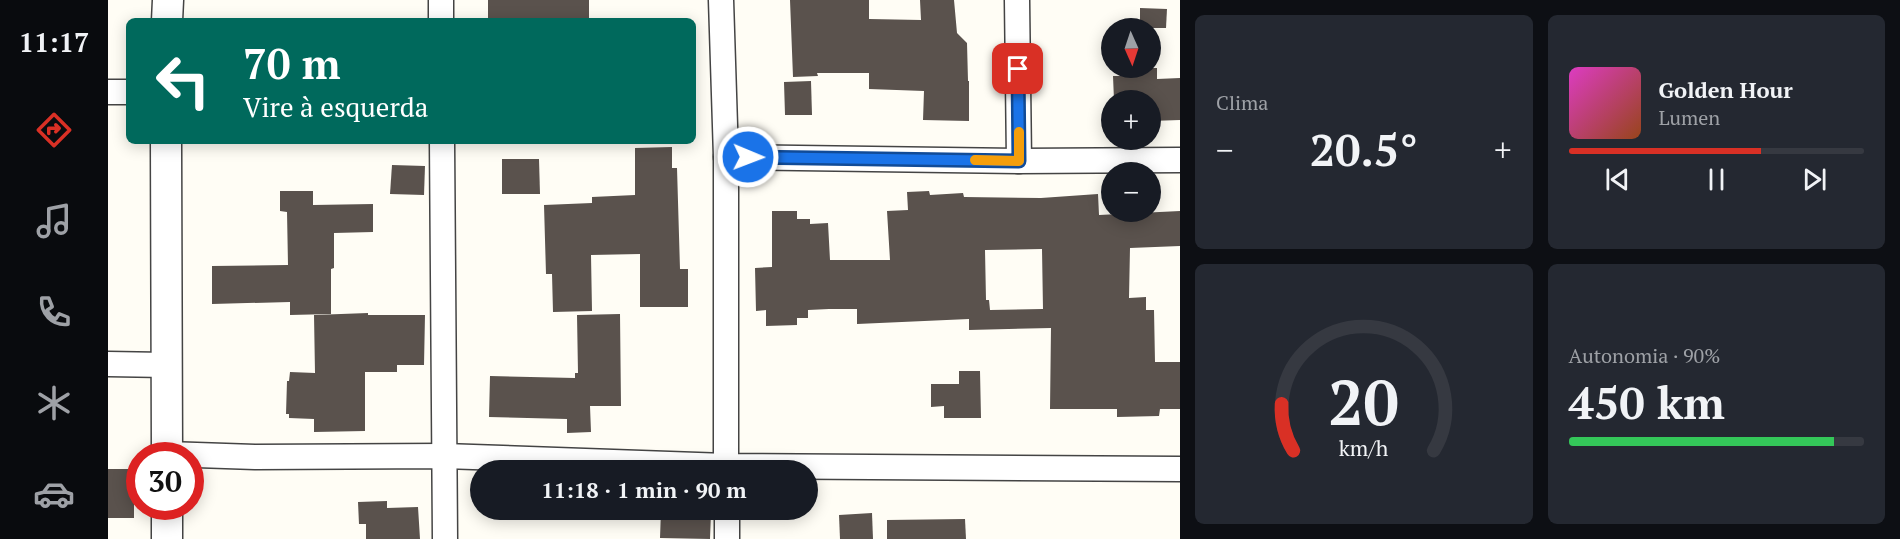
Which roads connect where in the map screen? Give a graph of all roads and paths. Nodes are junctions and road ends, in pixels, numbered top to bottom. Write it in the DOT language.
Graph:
graph roads {
  1 [pos="168,0"];
  2 [pos="441,0"];
  3 [pos="721,0"];
  4 [pos="1017,0"];
  5 [pos="167,18"];
  6 [pos="441,18"];
  7 [pos="108,92"];
  8 [pos="126,92"];
  9 [pos="166,144"];
  10 [pos="442,144"];
  11 [pos="726,157"];
  12 [pos="1180,160"];
  13 [pos="1019,161"];
  14 [pos="108,364"];
  15 [pos="166,365"];
  16 [pos="166,442"];
  17 [pos="204,456"];
  18 [pos="444,456"];
  19 [pos="538,460"];
  20 [pos="726,460"];
  21 [pos="818,468"];
  22 [pos="1180,469"];
  23 [pos="167,520"];
  24 [pos="727,520"];
  25 [pos="167,539"];
  26 [pos="445,539"];
  27 [pos="727,539"];
  1 -- 5 [label="street"];
  2 -- 6 [label="street"];
  3 -- 11 [label="street"];
  4 -- 13 [label="street"];
  7 -- 8 [label="street"];
  9 -- 15 [label="street"];
  10 -- 18 [label="street"];
  11 -- 13 [label="street"];
  11 -- 20 [label="street"];
  12 -- 13 [label="street"];
  14 -- 15 [label="street"];
  15 -- 16 [label="street"];
  17 -- 18 [label="street"];
  18 -- 19 [label="street"];
  18 -- 26 [label="street"];
  21 -- 22 [label="street"];
  23 -- 25 [label="street"];
  24 -- 27 [label="street"];
}
